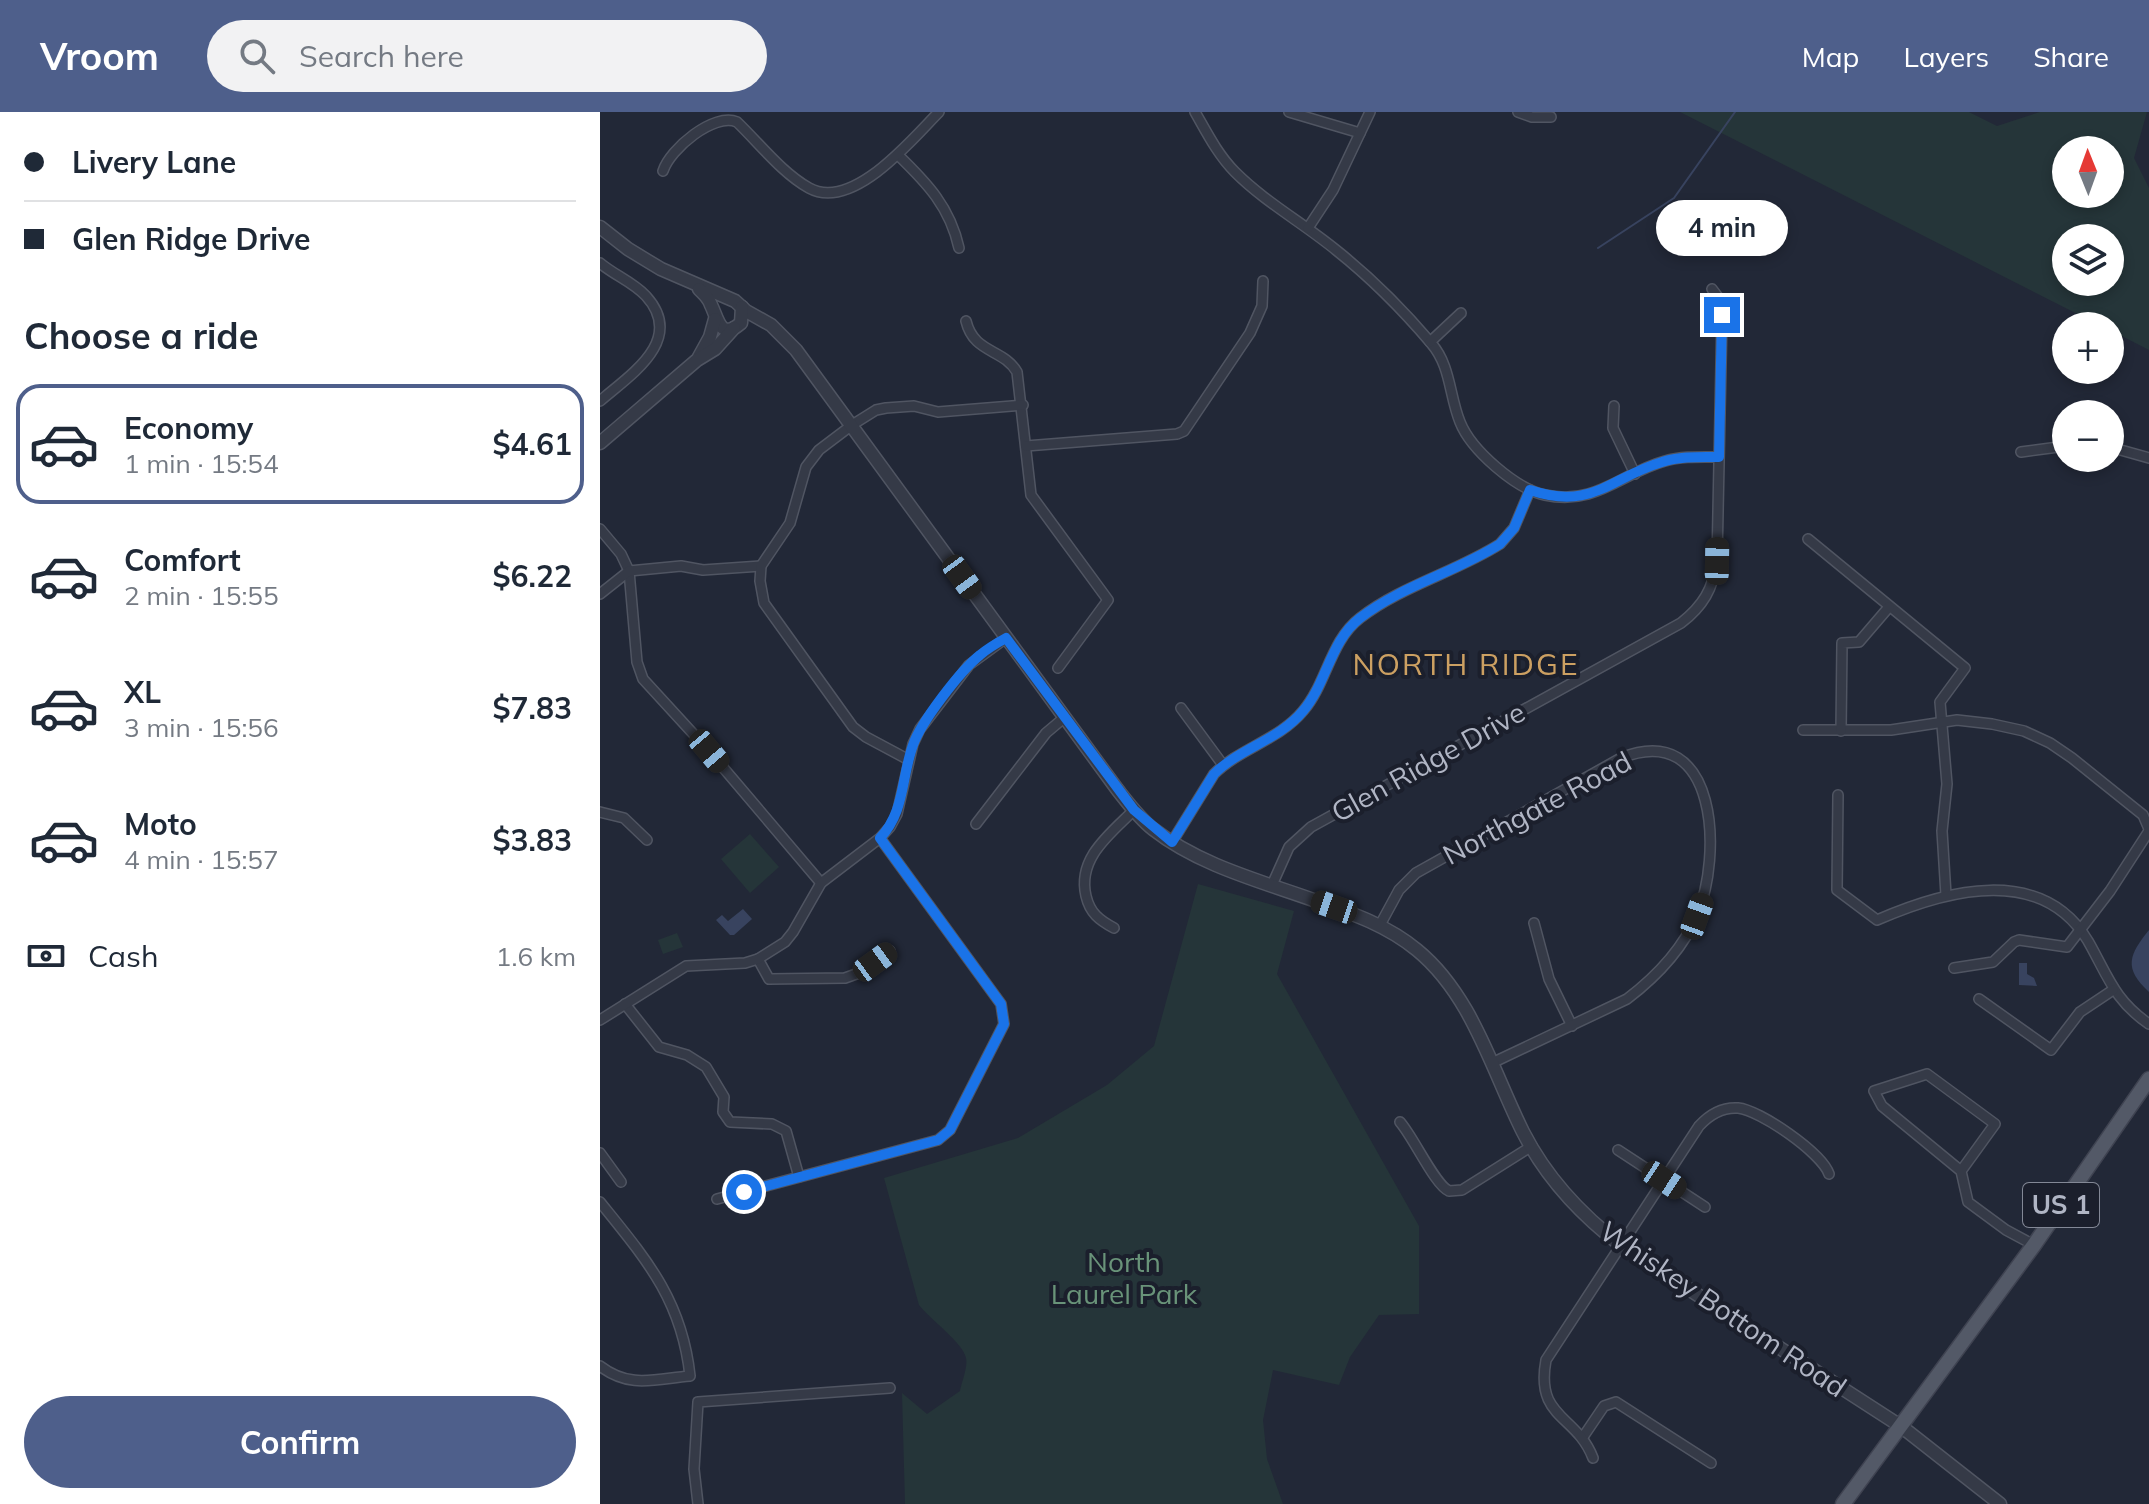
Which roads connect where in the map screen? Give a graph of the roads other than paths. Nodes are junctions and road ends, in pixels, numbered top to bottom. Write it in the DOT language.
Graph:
graph roads {
  1 [pos="939,112"];
  2 [pos="1195,112"];
  3 [pos="1289,112"];
  4 [pos="1370,112"];
  5 [pos="1518,112"];
  6 [pos="1551,117"];
  7 [pos="1360,133"];
  8 [pos="898,155"];
  9 [pos="663,171"];
  10 [pos="600,227"];
  11 [pos="1308,228"];
  12 [pos="959,248"];
  13 [pos="600,263"];
  14 [pos="1263,281"];
  15 [pos="697,287"];
  16 [pos="1712,289"];
  17 [pos="729,300"];
  18 [pos="742,307"];
  19 [pos="1461,313"];
  20 [pos="715,316"];
  21 [pos="966,321"];
  22 [pos="736,327"];
  23 [pos="780,334"];
  24 [pos="1430,342"];
  25 [pos="697,360"];
  26 [pos="600,401"];
  27 [pos="1023,405"];
  28 [pos="1614,406"];
  29 [pos="852,425"];
  30 [pos="600,443"];
  31 [pos="1026,446"];
  32 [pos="2052,448"];
  33 [pos="2124,451"];
  34 [pos="2021,452"];
  35 [pos="1719,457"];
  36 [pos="2149,458"];
  37 [pos="1635,474"];
  38 [pos="1530,490"];
  39 [pos="600,529"];
  40 [pos="1808,539"];
  41 [pos="761,566"];
  42 [pos="629,571"];
  43 [pos="600,594"];
  44 [pos="1889,607"];
  45 [pos="1006,638"];
  46 [pos="1058,668"];
  47 [pos="1181,708"];
  48 [pos="1065,717"];
  49 [pos="1941,721"];
  50 [pos="1803,730"];
  51 [pos="1841,731"];
  52 [pos="909,760"];
  53 [pos="1223,765"];
  54 [pos="1838,795"];
  55 [pos="1134,810"];
  56 [pos="600,812"];
  57 [pos="976,824"];
  58 [pos="2149,830"];
  59 [pos="880,838"];
  60 [pos="647,840"];
  61 [pos="1172,842"];
  62 [pos="821,883"];
  63 [pos="1272,885"];
  64 [pos="1946,895"];
  65 [pos="1534,923"];
  66 [pos="1380,925"];
  67 [pos="1114,928"];
  68 [pos="2081,931"];
  69 [pos="890,951"];
  70 [pos="758,959"];
  71 [pos="1954,968"];
  72 [pos="2113,990"];
  73 [pos="1979,999"];
  74 [pos="625,1004"];
  75 [pos="600,1020"];
  76 [pos="2149,1024"];
  77 [pos="1572,1026"];
  78 [pos="1492,1063"];
  79 [pos="2149,1079"];
  80 [pos="1400,1122"];
  81 [pos="1532,1146"];
  82 [pos="1618,1150"];
  83 [pos="600,1153"];
  84 [pos="1961,1171"];
  85 [pos="1829,1174"];
  86 [pos="799,1177"];
  87 [pos="1664,1180"];
  88 [pos="621,1182"];
  89 [pos="717,1199"];
  90 [pos="600,1202"];
  91 [pos="1705,1207"];
  92 [pos="2034,1245"];
  93 [pos="1622,1246"];
  94 [pos="600,1366"];
  95 [pos="890,1388"];
  96 [pos="1902,1427"];
  97 [pos="1583,1437"];
  98 [pos="1593,1458"];
  99 [pos="1711,1463"];
  100 [pos="698,1504"];
  101 [pos="1843,1504"];
  102 [pos="2000,1504"];
  1 -- 8 [label="street"];
  2 -- 11 [label="street"];
  3 -- 7 [label="street"];
  4 -- 7 [label="street"];
  5 -- 6 [label="street"];
  7 -- 11 [label="street"];
  8 -- 9 [label="street"];
  8 -- 12 [label="street"];
  10 -- 15 [label="street"];
  11 -- 24 [label="street"];
  13 -- 26 [label="street"];
  14 -- 31 [label="street"];
  15 -- 17 [label="street"];
  15 -- 20 [label="street"];
  16 -- 35 [label="street, Glen Ridge Drive"];
  17 -- 18 [label="street"];
  17 -- 20 [label="street"];
  18 -- 22 [label="street"];
  18 -- 23 [label="street, Whiskey Bottom Road"];
  19 -- 24 [label="street"];
  20 -- 22 [label="street"];
  20 -- 25 [label="street"];
  21 -- 27 [label="street"];
  22 -- 23 [label="street"];
  22 -- 25 [label="street"];
  23 -- 29 [label="street, Whiskey Bottom Road"];
  24 -- 38 [label="street"];
  25 -- 30 [label="street"];
  27 -- 29 [label="street"];
  27 -- 31 [label="street"];
  28 -- 37 [label="street"];
  29 -- 41 [label="street"];
  29 -- 45 [label="street, Whiskey Bottom Road"];
  31 -- 46 [label="street"];
  32 -- 34 [label="street"];
  33 -- 36 [label="street"];
  35 -- 37 [label="street"];
  35 -- 63 [label="street, Glen Ridge Drive"];
  37 -- 38 [label="street"];
  38 -- 53 [label="street"];
  39 -- 42 [label="street"];
  40 -- 44 [label="street"];
  41 -- 42 [label="street"];
  41 -- 52 [label="street"];
  42 -- 43 [label="street"];
  42 -- 62 [label="street"];
  44 -- 49 [label="street"];
  44 -- 51 [label="street"];
  45 -- 48 [label="street, Whiskey Bottom Road"];
  45 -- 52 [label="street"];
  47 -- 53 [label="street"];
  48 -- 55 [label="street, Whiskey Bottom Road"];
  48 -- 57 [label="street"];
  49 -- 51 [label="street"];
  49 -- 58 [label="street"];
  49 -- 64 [label="street"];
  50 -- 51 [label="street"];
  52 -- 59 [label="street"];
  53 -- 61 [label="street"];
  54 -- 64 [label="street"];
  55 -- 61 [label="street, Whiskey Bottom Road"];
  55 -- 67 [label="street"];
  56 -- 60 [label="street"];
  58 -- 68 [label="street"];
  59 -- 62 [label="street"];
  59 -- 86 [label="street"];
  61 -- 63 [label="street, Whiskey Bottom Road"];
  62 -- 70 [label="street"];
  63 -- 66 [label="street, Whiskey Bottom Road"];
  64 -- 68 [label="street"];
  65 -- 77 [label="street"];
  66 -- 77 [label="street, Northgate Road"];
  66 -- 78 [label="street, Whiskey Bottom Road"];
  68 -- 71 [label="street"];
  68 -- 72 [label="street"];
  69 -- 70 [label="street"];
  70 -- 74 [label="street"];
  72 -- 73 [label="street"];
  72 -- 76 [label="street"];
  74 -- 75 [label="street"];
  74 -- 86 [label="street"];
  77 -- 78 [label="street, Northgate Road"];
  78 -- 81 [label="street, Whiskey Bottom Road"];
  79 -- 92 [label="main road, US 1"];
  80 -- 81 [label="street"];
  81 -- 93 [label="street, Whiskey Bottom Road"];
  82 -- 87 [label="street"];
  83 -- 88 [label="street"];
  84 -- 84 [label="street"];
  84 -- 92 [label="street"];
  85 -- 87 [label="street"];
  86 -- 89 [label="street"];
  87 -- 91 [label="street"];
  87 -- 93 [label="street"];
  90 -- 94 [label="street"];
  92 -- 96 [label="main road, US 1"];
  93 -- 96 [label="street, Whiskey Bottom Road"];
  93 -- 97 [label="street"];
  95 -- 100 [label="street"];
  96 -- 101 [label="main road, US 1"];
  96 -- 102 [label="street, Whiskey Bottom Road"];
  97 -- 98 [label="street"];
  97 -- 99 [label="street"];
}
